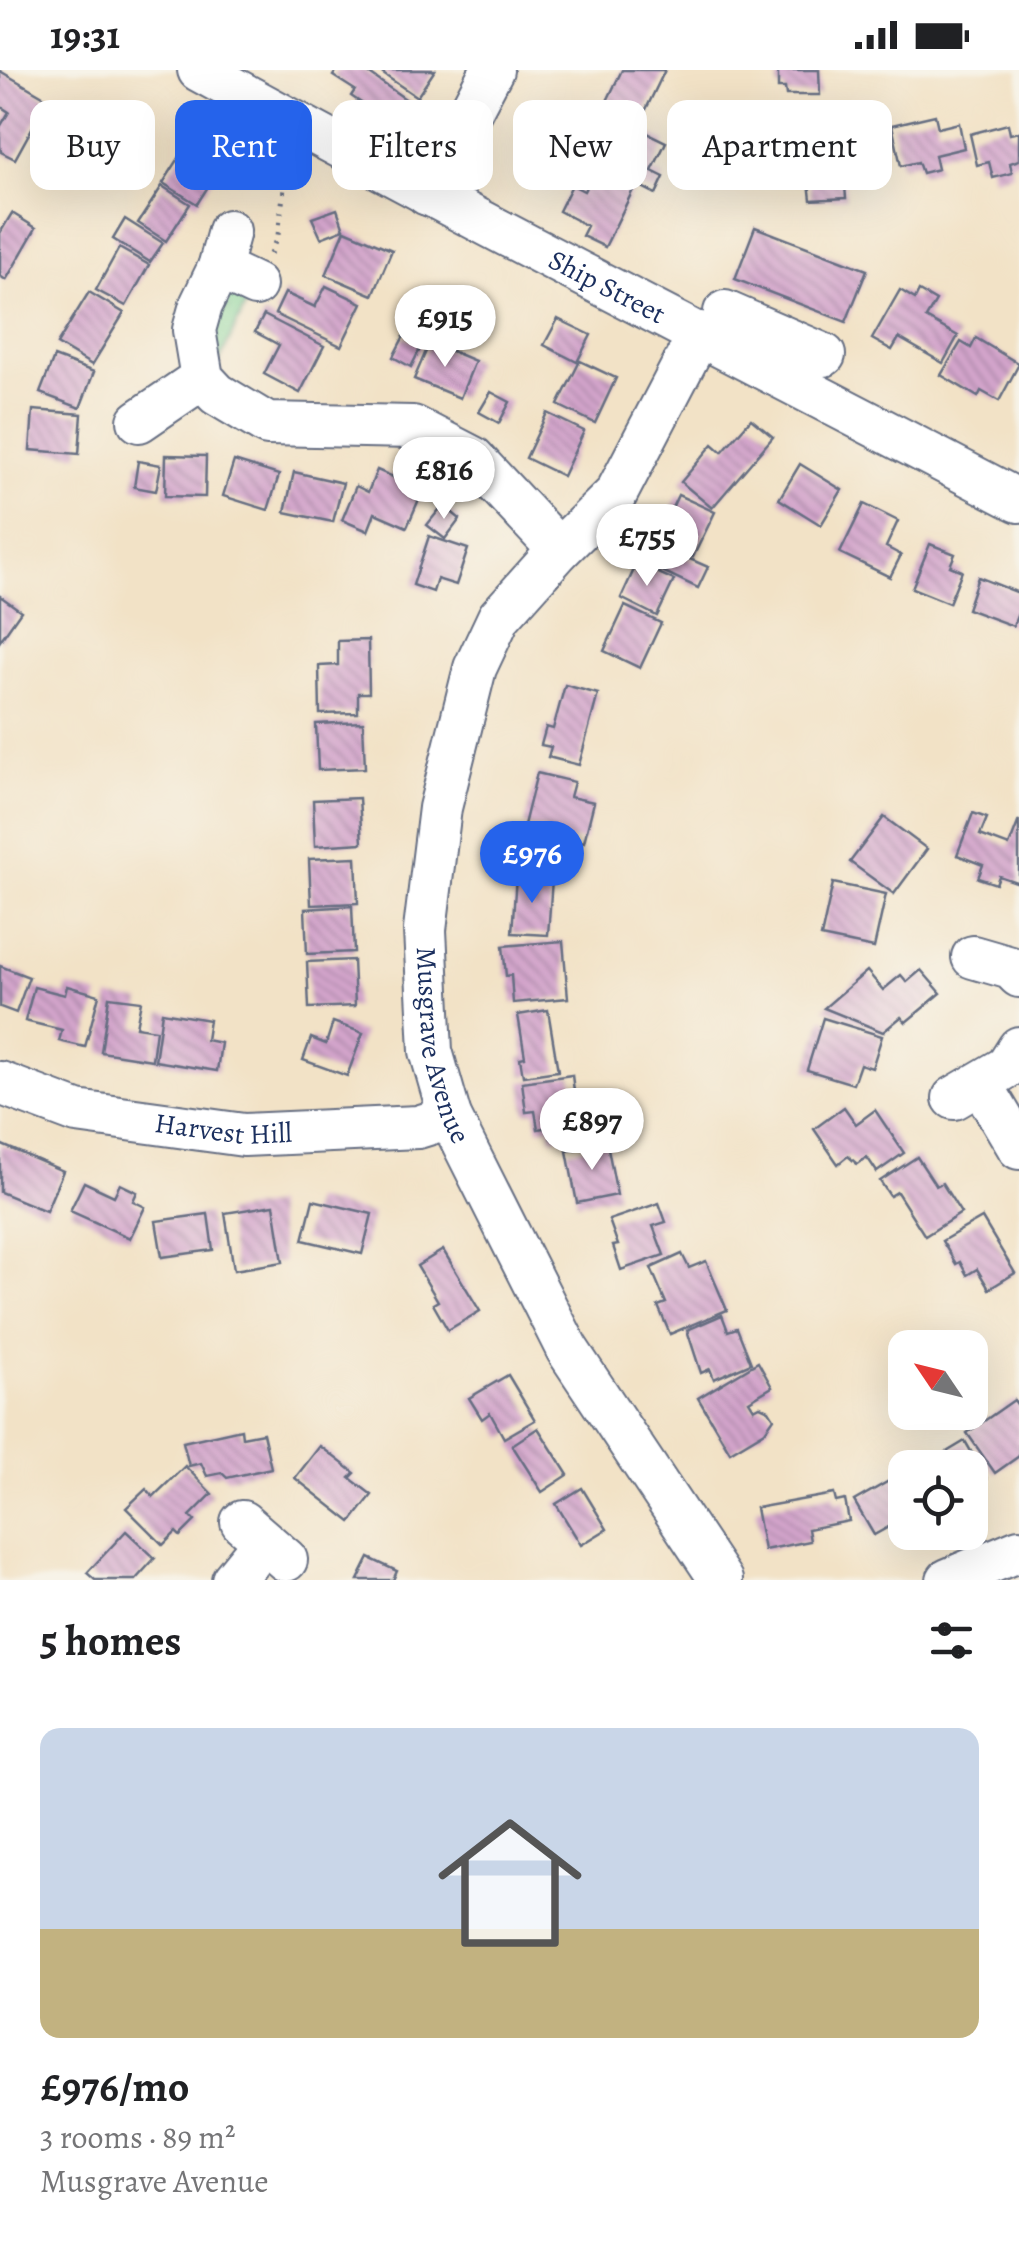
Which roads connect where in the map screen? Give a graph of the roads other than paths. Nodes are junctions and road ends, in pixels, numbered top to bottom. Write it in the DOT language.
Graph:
graph roads {
  1 [pos="199,70"];
  2 [pos="492,70"];
  3 [pos="428,194"];
  4 [pos="234,261"];
  5 [pos="712,323"];
  6 [pos="766,349"];
  7 [pos="824,355"];
  8 [pos="202,378"];
  9 [pos="139,421"];
  10 [pos="1019,501"];
  11 [pos="559,550"];
  12 [pos="973,958"];
  13 [pos="1019,976"];
  14 [pos="1019,1048"];
  15 [pos="0,1083"];
  16 [pos="450,1117"];
  17 [pos="1019,1148"];
  18 [pos="264,1542"];
  19 [pos="1019,1550"];
  20 [pos="234,1580"];
  21 [pos="721,1580"];
  22 [pos="948,1580"];
  1 -- 3 [label="street, Ship Street"];
  2 -- 3 [label="street"];
  3 -- 5 [label="street, Ship Street"];
  4 -- 8 [label="street"];
  5 -- 6 [label="street, Ship Street"];
  5 -- 11 [label="street, Musgrave Avenue"];
  6 -- 7 [label="street"];
  6 -- 10 [label="street, Ship Street"];
  8 -- 9 [label="street"];
  8 -- 11 [label="street"];
  11 -- 16 [label="street, Musgrave Avenue"];
  12 -- 13 [label="street"];
  14 -- 17 [label="street"];
  15 -- 16 [label="street, Harvest Hill"];
  16 -- 21 [label="street, Musgrave Avenue"];
  18 -- 20 [label="street"];
  19 -- 22 [label="street"];
}
